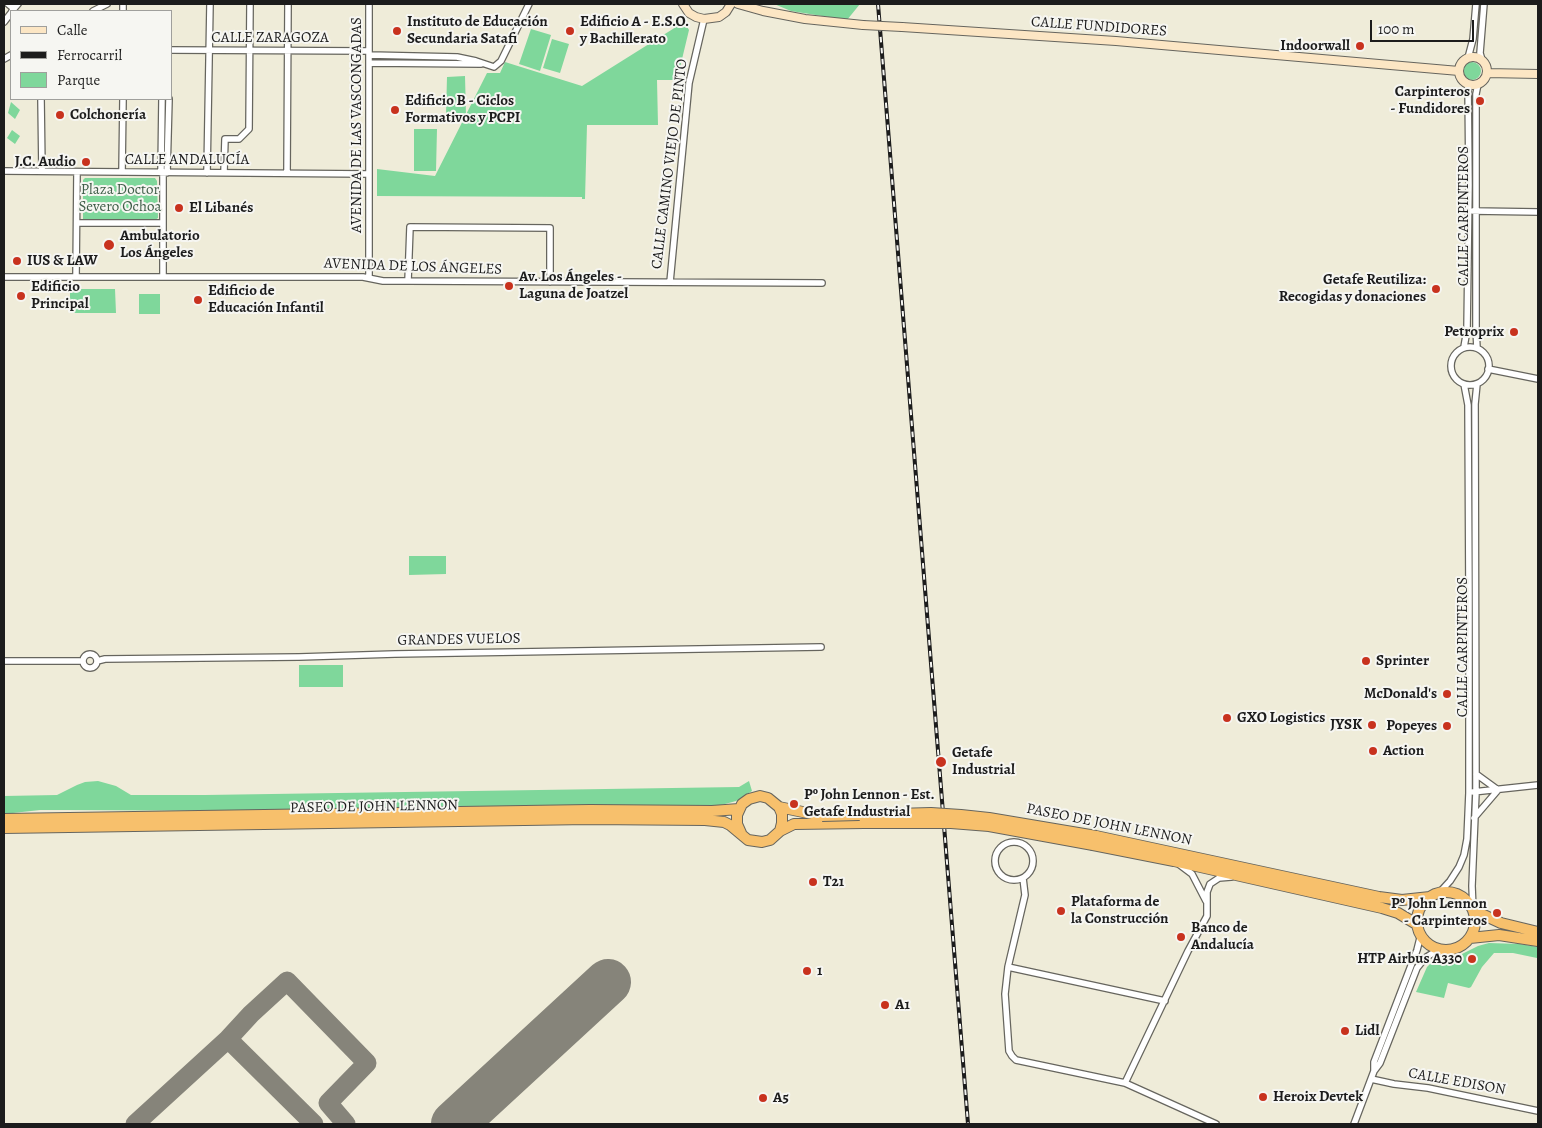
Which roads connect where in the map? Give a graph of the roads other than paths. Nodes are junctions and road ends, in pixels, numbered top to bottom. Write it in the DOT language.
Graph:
graph roads {
  1 [pos="8,4"];
  2 [pos="107,4"];
  3 [pos="210,4"];
  4 [pos="250,4"];
  5 [pos="288,4"];
  6 [pos="369,4"];
  7 [pos="529,4"];
  8 [pos="683,4"];
  9 [pos="732,4"];
  10 [pos="738,4"];
  11 [pos="1476,4"];
  12 [pos="1484,4"];
  13 [pos="14,9"];
  14 [pos="95,10"];
  15 [pos="704,20"];
  16 [pos="172,50"];
  17 [pos="209,51"];
  18 [pos="250,51"];
  19 [pos="288,51"];
  20 [pos="369,53"];
  21 [pos="1468,58"];
  22 [pos="1482,60"];
  23 [pos="369,63"];
  24 [pos="483,64"];
  25 [pos="1459,70"];
  26 [pos="1487,73"];
  27 [pos="1538,74"];
  28 [pos="1468,84"];
  29 [pos="1478,84"];
  30 [pos="41,100"];
  31 [pos="123,100"];
  32 [pos="162,100"];
  33 [pos="169,100"];
  34 [pos="4,171"];
  35 [pos="42,171"];
  36 [pos="77,172"];
  37 [pos="122,172"];
  38 [pos="224,172"];
  39 [pos="164,173"];
  40 [pos="207,173"];
  41 [pos="287,173"];
  42 [pos="369,174"];
  43 [pos="1476,211"];
  44 [pos="1469,212"];
  45 [pos="1538,212"];
  46 [pos="77,223"];
  47 [pos="163,223"];
  48 [pos="163,276"];
  49 [pos="4,277"];
  50 [pos="76,277"];
  51 [pos="369,277"];
  52 [pos="408,281"];
  53 [pos="550,282"];
  54 [pos="670,282"];
  55 [pos="822,282"];
  56 [pos="1464,348"];
  57 [pos="1477,348"];
  58 [pos="1488,369"];
  59 [pos="1538,379"];
  60 [pos="1464,384"];
  61 [pos="1477,384"];
  62 [pos="821,647"];
  63 [pos="4,661"];
  64 [pos="83,661"];
  65 [pos="97,661"];
  66 [pos="1476,774"];
  67 [pos="1538,785"];
  68 [pos="1498,790"];
  69 [pos="1476,792"];
  70 [pos="1469,793"];
  71 [pos="779,807"];
  72 [pos="739,809"];
  73 [pos="1474,818"];
  74 [pos="4,819"];
  75 [pos="821,819"];
  76 [pos="4,828"];
  77 [pos="780,830"];
  78 [pos="741,833"];
  79 [pos="1095,841"];
  80 [pos="1174,861"];
  81 [pos="1238,876"];
  82 [pos="1023,878"];
  83 [pos="1435,895"];
  84 [pos="1208,905"];
  85 [pos="1473,910"];
  86 [pos="1419,930"];
  87 [pos="1538,932"];
  88 [pos="1470,938"];
  89 [pos="1538,940"];
  90 [pos="1447,950"];
  91 [pos="1008,967"];
  92 [pos="1165,1001"];
  93 [pos="1374,1071"];
  94 [pos="1371,1079"];
  95 [pos="1125,1083"];
  96 [pos="1538,1111"];
  97 [pos="1216,1124"];
  98 [pos="1354,1124"];
  1 -- 13 [label="street"];
  2 -- 14 [label="street"];
  3 -- 17 [label="street"];
  4 -- 18 [label="street"];
  5 -- 19 [label="street"];
  6 -- 20 [label="street, AVENIDA DE LAS VASCONGADAS"];
  7 -- 24 [label="street"];
  8 -- 15 [label="street"];
  9 -- 15 [label="street"];
  10 -- 25 [label="street, CALLE FUNDIDORES, bridge"];
  11 -- 21 [label="street"];
  12 -- 22 [label="street"];
  15 -- 54 [label="street, CALLE CAMINO VIEJO DE PINTO"];
  16 -- 17 [label="street, CALLE ZARAGOZA"];
  17 -- 18 [label="street, CALLE ZARAGOZA"];
  17 -- 40 [label="street"];
  18 -- 19 [label="street, CALLE ZARAGOZA"];
  18 -- 38 [label="street"];
  19 -- 20 [label="street, CALLE ZARAGOZA"];
  19 -- 41 [label="street"];
  20 -- 23 [label="street, AVENIDA DE LAS VASCONGADAS"];
  20 -- 24 [label="street, CALLE ZARAGOZA"];
  21 -- 22 [label="street"];
  21 -- 25 [label="street"];
  22 -- 26 [label="street"];
  23 -- 24 [label="street"];
  23 -- 42 [label="street, AVENIDA DE LAS VASCONGADAS"];
  25 -- 28 [label="street"];
  26 -- 27 [label="street"];
  26 -- 29 [label="street"];
  28 -- 29 [label="street"];
  28 -- 44 [label="street, CALLE CARPINTEROS"];
  29 -- 43 [label="street, CALLE CARPINTEROS"];
  30 -- 35 [label="street"];
  31 -- 37 [label="street"];
  32 -- 39 [label="street"];
  33 -- 39 [label="street"];
  34 -- 35 [label="street, CALLE ANDALUCÍA"];
  35 -- 36 [label="street, CALLE ANDALUCÍA"];
  36 -- 37 [label="street, CALLE ANDALUCÍA"];
  36 -- 46 [label="street"];
  37 -- 39 [label="street, CALLE ANDALUCÍA"];
  38 -- 40 [label="street, CALLE ANDALUCÍA"];
  38 -- 41 [label="street, CALLE ANDALUCÍA"];
  39 -- 40 [label="street, CALLE ANDALUCÍA"];
  39 -- 47 [label="street"];
  41 -- 42 [label="street, CALLE ANDALUCÍA"];
  42 -- 51 [label="street, AVENIDA DE LAS VASCONGADAS"];
  43 -- 44 [label="street"];
  43 -- 45 [label="street"];
  43 -- 57 [label="street, CALLE CARPINTEROS"];
  44 -- 56 [label="street, CALLE CARPINTEROS"];
  46 -- 47 [label="street"];
  46 -- 50 [label="street"];
  47 -- 48 [label="street"];
  48 -- 50 [label="street, AVENIDA DE LOS ÁNGELES"];
  48 -- 51 [label="street, AVENIDA DE LOS ÁNGELES"];
  49 -- 50 [label="street, AVENIDA DE LOS ÁNGELES"];
  51 -- 52 [label="street, AVENIDA DE LOS ÁNGELES"];
  52 -- 53 [label="street, AVENIDA DE LOS ÁNGELES"];
  52 -- 53 [label="street"];
  53 -- 54 [label="street, AVENIDA DE LOS ÁNGELES"];
  54 -- 55 [label="street, AVENIDA DE LOS ÁNGELES"];
  56 -- 57 [label="street"];
  56 -- 60 [label="street"];
  57 -- 58 [label="street"];
  58 -- 59 [label="street"];
  58 -- 61 [label="street"];
  60 -- 61 [label="street"];
  60 -- 70 [label="street, CALLE CARPINTEROS"];
  61 -- 66 [label="street, CALLE CARPINTEROS"];
  62 -- 65 [label="street, GRANDES VUELOS"];
  63 -- 64 [label="street, GRANDES VUELOS"];
  64 -- 65 [label="street, GRANDES VUELOS"];
  64 -- 65 [label="street, GRANDES VUELOS"];
  66 -- 68 [label="street"];
  66 -- 69 [label="street, CALLE CARPINTEROS"];
  67 -- 68 [label="street"];
  68 -- 69 [label="street"];
  68 -- 73 [label="street"];
  69 -- 70 [label="street"];
  69 -- 73 [label="street, CALLE CARPINTEROS"];
  70 -- 83 [label="street, CALLE CARPINTEROS"];
  71 -- 72 [label="highway"];
  71 -- 75 [label="highway, PASEO DE JOHN LENNON"];
  71 -- 77 [label="highway"];
  72 -- 74 [label="highway, PASEO DE JOHN LENNON"];
  72 -- 78 [label="highway"];
  73 -- 85 [label="street, CALLE CARPINTEROS"];
  75 -- 77 [label="highway, PASEO DE JOHN LENNON"];
  75 -- 79 [label="highway, PASEO DE JOHN LENNON, bridge"];
  76 -- 78 [label="highway, PASEO DE JOHN LENNON"];
  77 -- 78 [label="highway"];
  79 -- 80 [label="highway, PASEO DE JOHN LENNON"];
  79 -- 83 [label="highway, PASEO DE JOHN LENNON"];
  80 -- 81 [label="highway, PASEO DE JOHN LENNON"];
  80 -- 84 [label="street"];
  81 -- 84 [label="street"];
  81 -- 86 [label="highway, PASEO DE JOHN LENNON"];
  82 -- 82 [label="street"];
  82 -- 91 [label="street"];
  83 -- 85 [label="highway"];
  83 -- 86 [label="highway"];
  84 -- 92 [label="street"];
  85 -- 87 [label="highway"];
  85 -- 88 [label="highway"];
  86 -- 90 [label="highway"];
  86 -- 93 [label="street"];
  88 -- 89 [label="highway"];
  88 -- 90 [label="highway"];
  90 -- 93 [label="street"];
  91 -- 92 [label="street"];
  91 -- 95 [label="street"];
  92 -- 95 [label="street"];
  93 -- 94 [label="street"];
  94 -- 96 [label="street, CALLE EDISON"];
  94 -- 98 [label="street"];
  95 -- 97 [label="street"];
}
